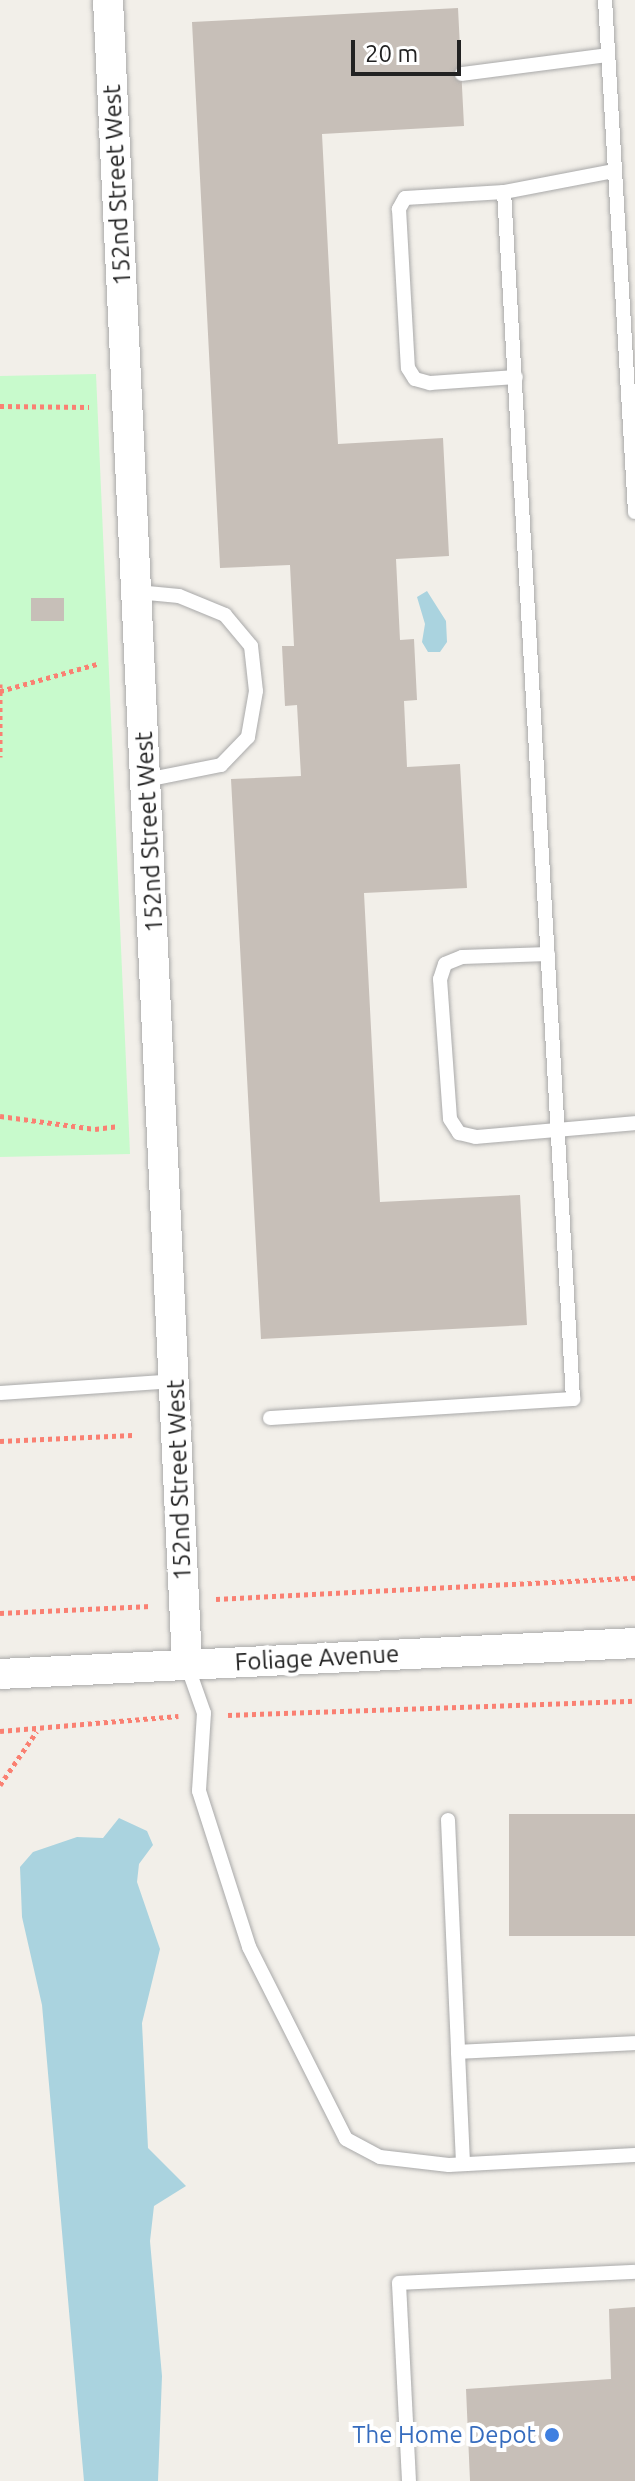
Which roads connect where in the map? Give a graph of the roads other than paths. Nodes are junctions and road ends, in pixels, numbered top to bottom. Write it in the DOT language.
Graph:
graph roads {
  1 [pos="108,0"];
  2 [pos="605,0"];
  3 [pos="608,55"];
  4 [pos="462,74"];
  5 [pos="614,171"];
  6 [pos="504,192"];
  7 [pos="516,377"];
  8 [pos="635,512"];
  9 [pos="137,592"];
  10 [pos="146,780"];
  11 [pos="548,954"];
  12 [pos="635,1123"];
  13 [pos="558,1134"];
  14 [pos="176,1381"];
  15 [pos="0,1393"];
  16 [pos="270,1418"];
  17 [pos="635,1643"];
  18 [pos="187,1665"];
  19 [pos="0,1674"];
  20 [pos="448,1820"];
  21 [pos="635,2043"];
  22 [pos="458,2052"];
  23 [pos="635,2155"];
  24 [pos="463,2163"];
  25 [pos="635,2272"];
  26 [pos="409,2481"];
  1 -- 9 [label="street, 152nd Street West"];
  2 -- 3 [label="lane"];
  3 -- 4 [label="lane"];
  3 -- 5 [label="lane"];
  5 -- 6 [label="lane"];
  5 -- 8 [label="lane"];
  6 -- 7 [label="lane"];
  6 -- 7 [label="lane"];
  7 -- 11 [label="lane"];
  9 -- 10 [label="street, 152nd Street West"];
  9 -- 10 [label="lane"];
  10 -- 14 [label="street, 152nd Street West"];
  11 -- 13 [label="lane"];
  11 -- 13 [label="lane"];
  12 -- 13 [label="lane"];
  13 -- 16 [label="lane"];
  14 -- 15 [label="lane"];
  14 -- 18 [label="street, 152nd Street West"];
  17 -- 18 [label="street, Foliage Avenue"];
  18 -- 19 [label="street, Foliage Avenue"];
  18 -- 24 [label="lane"];
  20 -- 22 [label="lane"];
  21 -- 22 [label="lane"];
  22 -- 24 [label="lane"];
  23 -- 24 [label="lane"];
  25 -- 26 [label="lane"];
}
